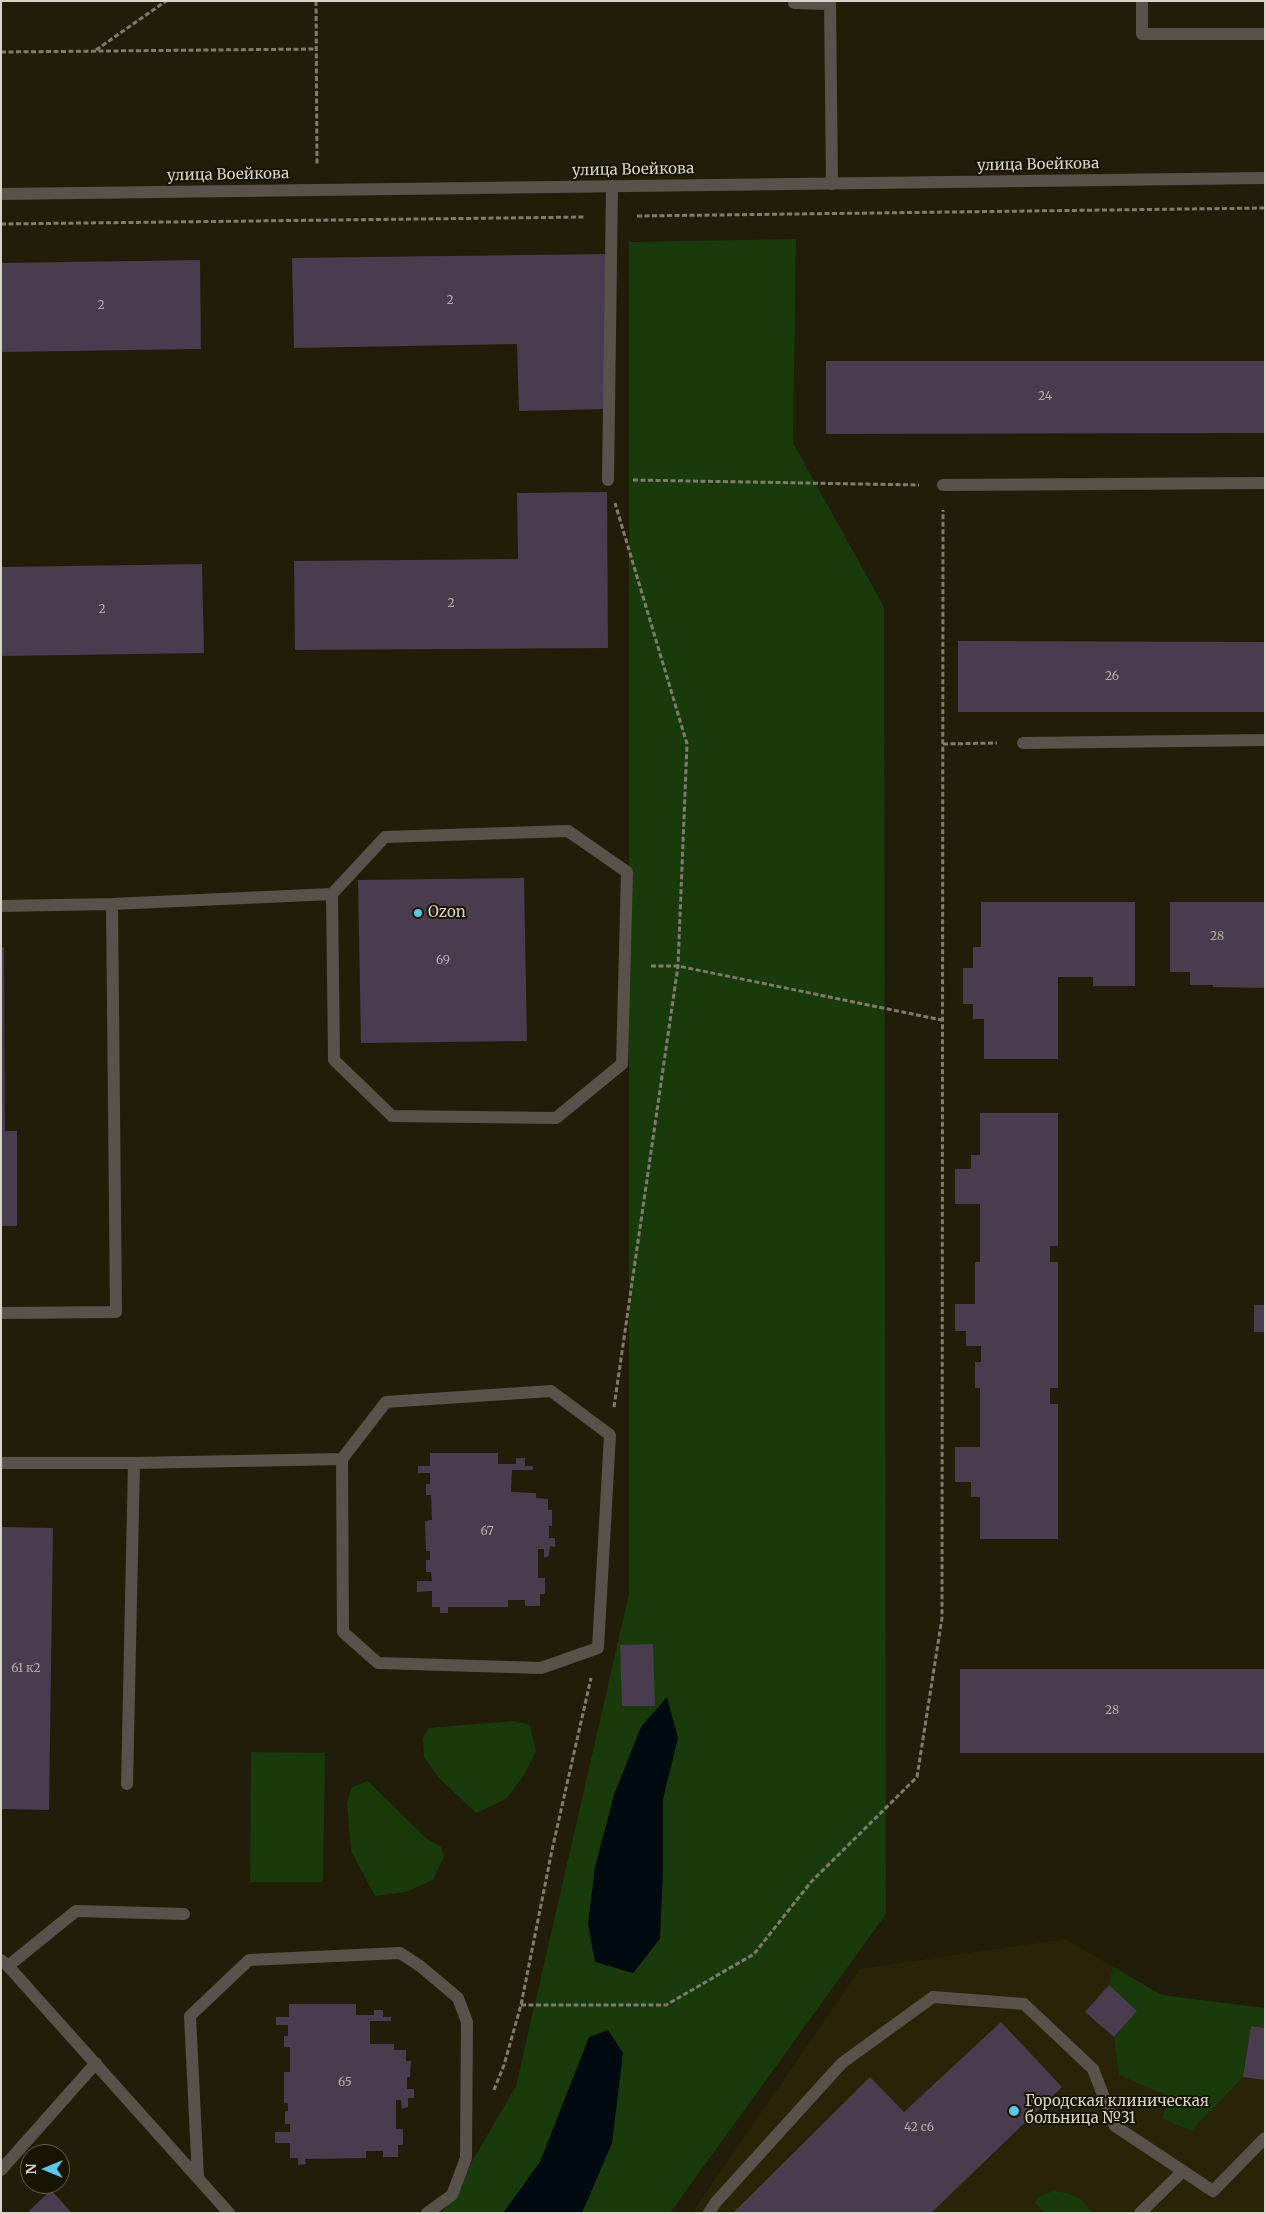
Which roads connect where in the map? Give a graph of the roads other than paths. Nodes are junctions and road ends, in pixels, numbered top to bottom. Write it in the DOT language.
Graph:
graph roads {
  1 [pos="1142,1"];
  2 [pos="829,2"];
  3 [pos="794,3"];
  4 [pos="1265,34"];
  5 [pos="1265,178"];
  6 [pos="832,184"];
  7 [pos="612,186"];
  8 [pos="1,194"];
  9 [pos="608,480"];
  10 [pos="1265,483"];
  11 [pos="943,485"];
  12 [pos="1265,740"];
  13 [pos="1023,743"];
  14 [pos="332,894"];
  15 [pos="112,904"];
  16 [pos="1,906"];
  17 [pos="1,1313"];
  18 [pos="342,1459"];
  19 [pos="1,1463"];
  20 [pos="134,1463"];
  21 [pos="127,1784"];
  22 [pos="184,1914"];
  23 [pos="5,1963"];
  24 [pos="96,2063"];
  25 [pos="1265,2138"];
  26 [pos="1,2170"];
  27 [pos="1183,2171"];
  28 [pos="198,2178"];
  29 [pos="229,2213"];
  30 [pos="427,2213"];
  31 [pos="709,2213"];
  32 [pos="1140,2213"];
  1 -- 4 [label="street"];
  2 -- 3 [label="street"];
  2 -- 6 [label="street"];
  5 -- 6 [label="street, улица Воейкова"];
  6 -- 7 [label="street, улица Воейкова"];
  7 -- 8 [label="street, улица Воейкова"];
  7 -- 9 [label="street"];
  10 -- 11 [label="street"];
  12 -- 13 [label="street"];
  14 -- 14 [label="street"];
  14 -- 15 [label="street"];
  15 -- 16 [label="street"];
  15 -- 17 [label="street"];
  18 -- 18 [label="street"];
  18 -- 20 [label="street"];
  19 -- 20 [label="street"];
  20 -- 21 [label="street"];
  22 -- 23 [label="street"];
  23 -- 24 [label="street"];
  24 -- 26 [label="street"];
  24 -- 28 [label="street"];
  25 -- 27 [label="street"];
  27 -- 31 [label="street"];
  27 -- 32 [label="street"];
  28 -- 29 [label="street"];
  28 -- 30 [label="street"];
}
